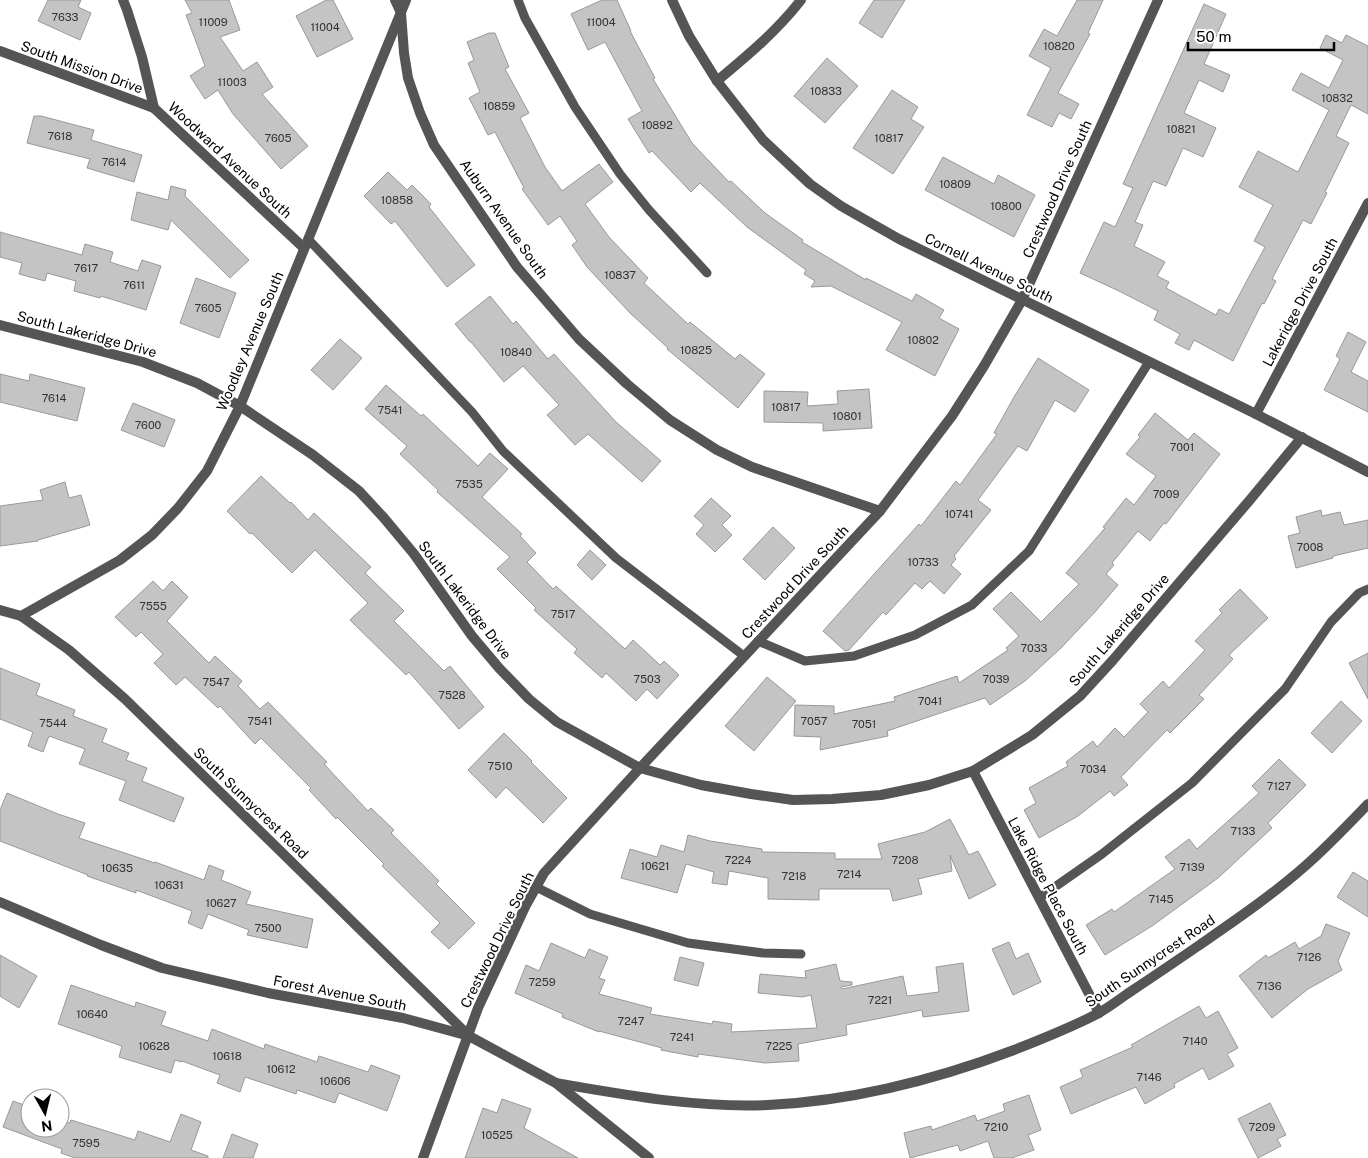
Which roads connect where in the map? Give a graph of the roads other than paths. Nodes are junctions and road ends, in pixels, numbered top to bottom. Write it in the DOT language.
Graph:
graph roads {
  1 [pos="123,0"];
  2 [pos="395,0"];
  3 [pos="406,0"];
  4 [pos="518,0"];
  5 [pos="672,0"];
  6 [pos="801,0"];
  7 [pos="1158,0"];
  8 [pos="401,13"];
  9 [pos="0,51"];
  10 [pos="717,81"];
  11 [pos="154,108"];
  12 [pos="1368,203"];
  13 [pos="306,244"];
  14 [pos="707,273"];
  15 [pos="1022,300"];
  16 [pos="0,325"];
  17 [pos="1149,362"];
  18 [pos="240,406"];
  19 [pos="1256,414"];
  20 [pos="1302,437"];
  21 [pos="1368,472"];
  22 [pos="880,511"];
  23 [pos="1368,588"];
  24 [pos="0,610"];
  25 [pos="21,616"];
  26 [pos="758,641"];
  27 [pos="744,656"];
  28 [pos="640,768"];
  29 [pos="973,771"];
  30 [pos="1368,804"];
  31 [pos="536,887"];
  32 [pos="1039,898"];
  33 [pos="0,902"];
  34 [pos="801,954"];
  35 [pos="1099,1013"];
  36 [pos="469,1036"];
  37 [pos="556,1083"];
  38 [pos="423,1158"];
  39 [pos="649,1158"];
  1 -- 11 [label="street, Woodward Avenue South"];
  2 -- 8 [label="street, Auburn Avenue South"];
  3 -- 8 [label="street, Woodley Avenue South"];
  4 -- 14 [label="lane"];
  5 -- 10 [label="street, Cornell Avenue South"];
  6 -- 10 [label="street"];
  7 -- 15 [label="street, Crestwood Drive South"];
  8 -- 13 [label="street, Woodley Avenue South"];
  8 -- 22 [label="street, Auburn Avenue South"];
  9 -- 11 [label="street, South Mission Drive"];
  10 -- 15 [label="street, Cornell Avenue South"];
  11 -- 13 [label="street, Woodward Avenue South"];
  12 -- 19 [label="street, Lakeridge Drive South"];
  13 -- 18 [label="street, Woodley Avenue South"];
  13 -- 27 [label="lane"];
  15 -- 17 [label="street, Cornell Avenue South"];
  15 -- 22 [label="street, Crestwood Drive South"];
  16 -- 18 [label="street, South Lakeridge Drive"];
  17 -- 19 [label="street, Cornell Avenue South"];
  17 -- 26 [label="lane"];
  18 -- 25 [label="street, Woodley Avenue South"];
  18 -- 28 [label="street, South Lakeridge Drive"];
  19 -- 20 [label="street, Cornell Avenue South"];
  20 -- 21 [label="street, Cornell Avenue South"];
  20 -- 29 [label="street, South Lakeridge Drive"];
  22 -- 26 [label="street, Crestwood Drive South"];
  23 -- 32 [label="lane"];
  24 -- 25 [label="street, South Sunnycrest Road"];
  25 -- 36 [label="street, South Sunnycrest Road"];
  26 -- 27 [label="street, Crestwood Drive South"];
  27 -- 28 [label="street, Crestwood Drive South"];
  28 -- 29 [label="street, South Lakeridge Drive"];
  28 -- 31 [label="street, Crestwood Drive South"];
  29 -- 32 [label="street, Lake Ridge Place South"];
  30 -- 35 [label="street, South Sunnycrest Road"];
  31 -- 34 [label="lane"];
  31 -- 36 [label="street, Crestwood Drive South"];
  32 -- 35 [label="street, Lake Ridge Place South"];
  33 -- 36 [label="street, Forest Avenue South"];
  35 -- 37 [label="street, South Sunnycrest Road"];
  36 -- 37 [label="street, Forest Avenue South"];
  36 -- 38 [label="street, Crestwood Drive South"];
  37 -- 39 [label="street, Forest Avenue South"];
}
